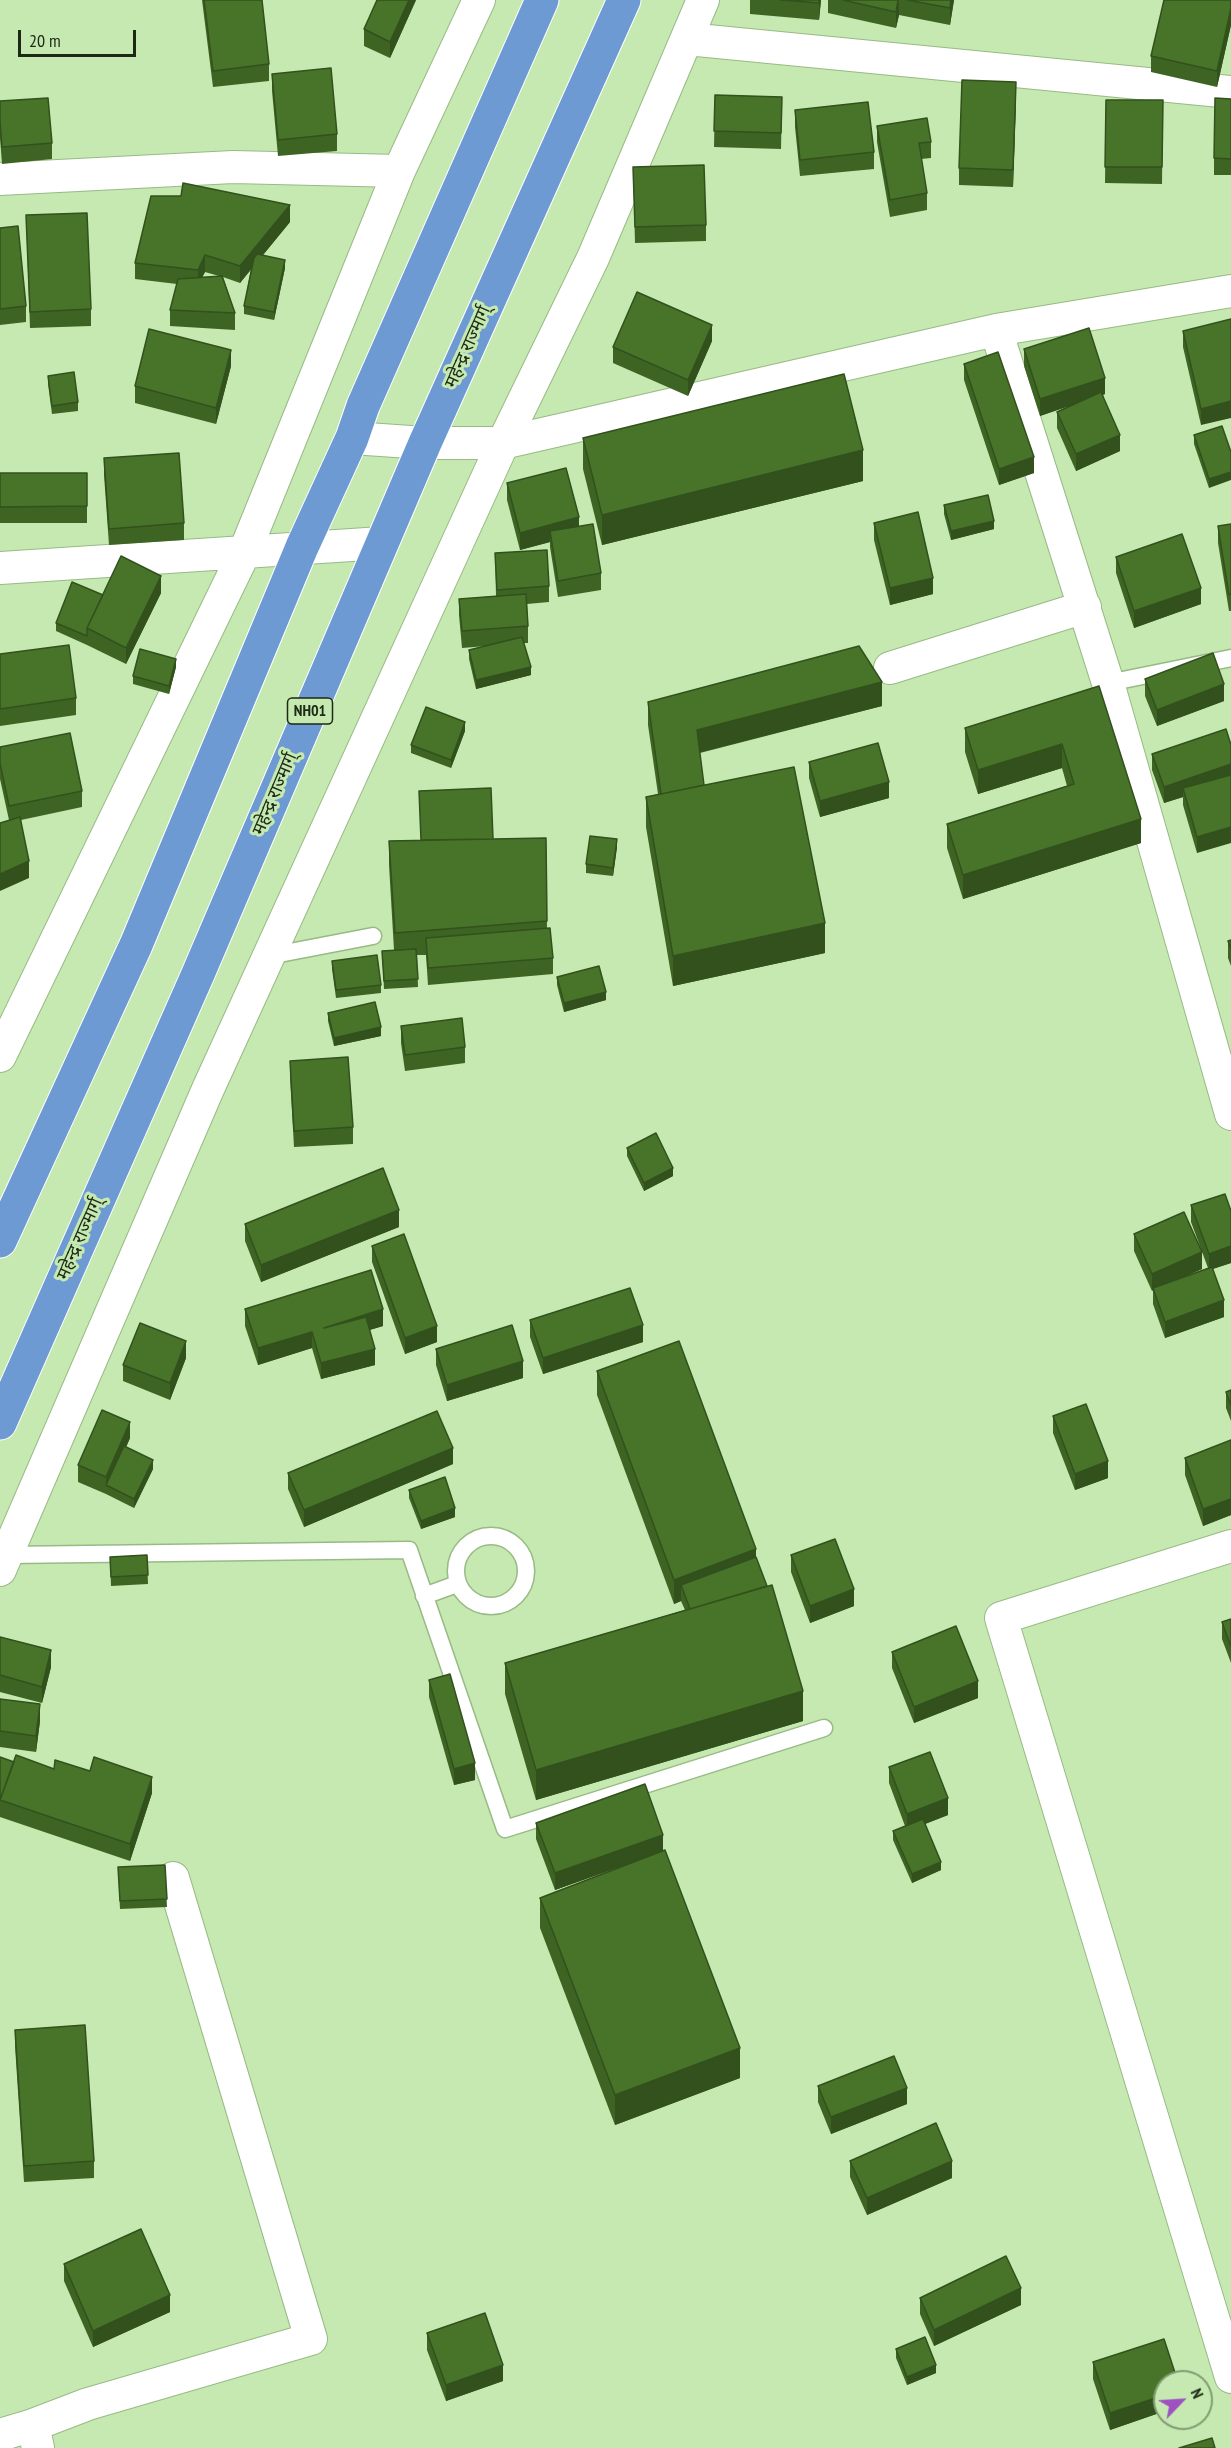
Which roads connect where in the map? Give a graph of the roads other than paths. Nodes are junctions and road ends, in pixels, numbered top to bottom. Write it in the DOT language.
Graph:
graph roads {
  1 [pos="479,0"];
  2 [pos="542,0"];
  3 [pos="624,0"];
  4 [pos="703,0"];
  5 [pos="687,39"];
  6 [pos="1231,92"];
  7 [pos="399,171"];
  8 [pos="0,179"];
  9 [pos="1231,291"];
  10 [pos="996,330"];
  11 [pos="352,438"];
  12 [pos="424,443"];
  13 [pos="503,443"];
  14 [pos="382,543"];
  15 [pos="302,547"];
  16 [pos="245,551"];
  17 [pos="0,568"];
  18 [pos="1085,607"];
  19 [pos="1231,658"];
  20 [pos="890,668"];
  21 [pos="1108,683"];
  22 [pos="373,936"];
  23 [pos="269,956"];
  24 [pos="13,1007"];
  25 [pos="0,1056"];
  26 [pos="1231,1114"];
  27 [pos="0,1241"];
  28 [pos="0,1423"];
  29 [pos="1231,1546"];
  30 [pos="3,1563"];
  31 [pos="457,1584"];
  32 [pos="424,1596"];
  33 [pos="824,1728"];
  34 [pos="173,1878"];
  35 [pos="1231,2377"];
  36 [pos="0,2436"];
  37 [pos="36,2437"];
  1 -- 7 [label="street"];
  2 -- 11 [label="highway"];
  3 -- 12 [label="highway, महेन्द्र राज्मार्ग् / NH01"];
  4 -- 5 [label="street"];
  5 -- 6 [label="street"];
  5 -- 13 [label="street"];
  7 -- 8 [label="street"];
  7 -- 16 [label="street"];
  9 -- 10 [label="street"];
  10 -- 13 [label="street"];
  10 -- 18 [label="street"];
  11 -- 12 [label="street"];
  11 -- 15 [label="highway"];
  12 -- 13 [label="street"];
  12 -- 14 [label="highway, महेन्द्र राज्मार्ग् / NH01"];
  13 -- 23 [label="street"];
  14 -- 15 [label="street"];
  14 -- 28 [label="highway, महेन्द्र राज्मार्ग् / NH01"];
  15 -- 16 [label="street"];
  15 -- 27 [label="highway"];
  16 -- 17 [label="street"];
  16 -- 24 [label="street"];
  18 -- 20 [label="street"];
  18 -- 21 [label="street"];
  19 -- 21 [label="lane"];
  21 -- 26 [label="street"];
  22 -- 23 [label="lane"];
  23 -- 30 [label="street"];
  24 -- 25 [label="street"];
  29 -- 35 [label="street"];
  30 -- 32 [label="lane"];
  31 -- 31 [label="lane"];
  31 -- 32 [label="lane"];
  32 -- 33 [label="lane"];
  34 -- 37 [label="street"];
  36 -- 37 [label="street"];
}
